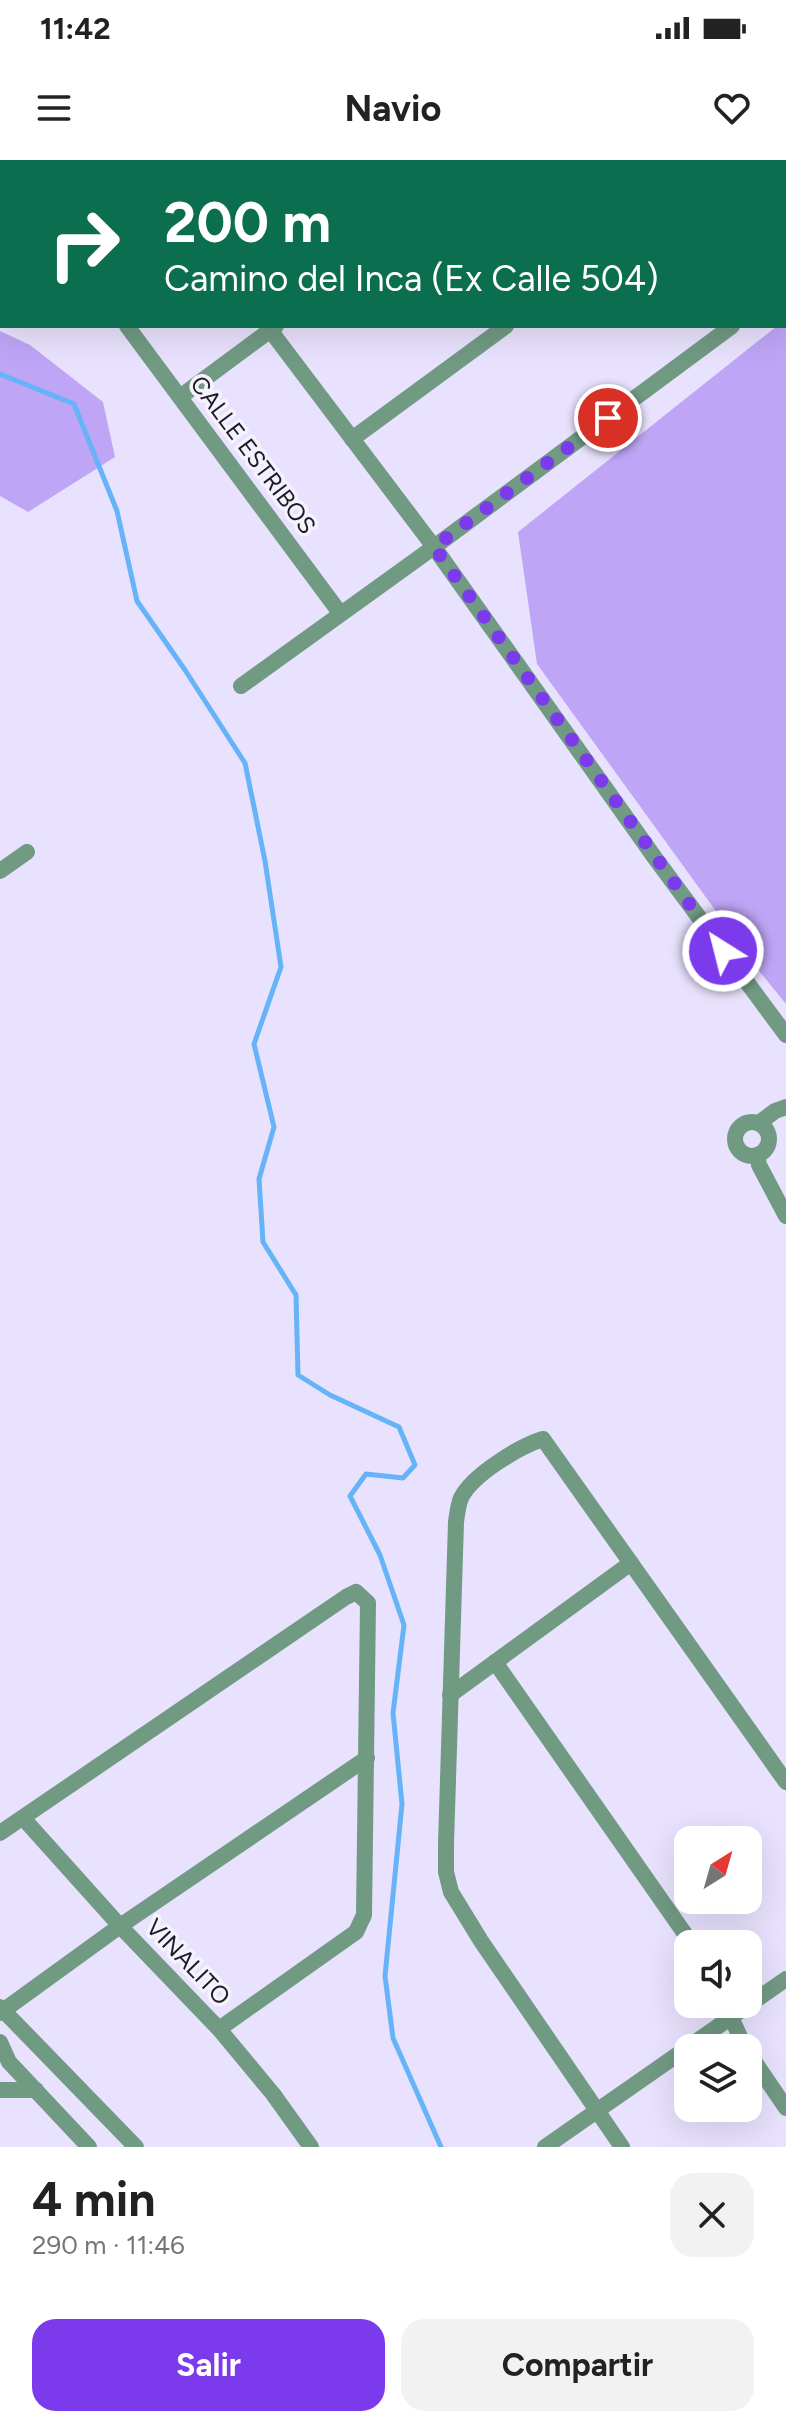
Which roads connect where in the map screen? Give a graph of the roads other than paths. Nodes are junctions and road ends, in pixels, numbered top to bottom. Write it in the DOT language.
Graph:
graph roads {
  1 [pos="128,328"];
  2 [pos="271,328"];
  3 [pos="503,328"];
  4 [pos="729,328"];
  5 [pos="180,397"];
  6 [pos="352,439"];
  7 [pos="434,547"];
  8 [pos="340,613"];
  9 [pos="241,686"];
  10 [pos="27,852"];
  11 [pos="0,871"];
  12 [pos="786,1035"];
  13 [pos="786,1107"];
  14 [pos="759,1123"];
  15 [pos="757,1155"];
  16 [pos="786,1216"];
  17 [pos="631,1563"];
  18 [pos="495,1662"];
  19 [pos="450,1695"];
  20 [pos="367,1758"];
  21 [pos="786,1782"];
  22 [pos="23,1818"];
  23 [pos="0,1833"];
  24 [pos="120,1926"];
  25 [pos="682,1930"];
  26 [pos="786,1979"];
  27 [pos="762,1992"];
  28 [pos="1,2010"];
  29 [pos="720,2018"];
  30 [pos="219,2029"];
  31 [pos="0,2042"];
  32 [pos="762,2072"];
  33 [pos="0,2090"];
  34 [pos="36,2090"];
  35 [pos="786,2108"];
  36 [pos="599,2111"];
  37 [pos="89,2147"];
  38 [pos="136,2147"];
  39 [pos="311,2147"];
  40 [pos="545,2147"];
  41 [pos="622,2147"];
  1 -- 5 [label="street, CALLE ESTRIBOS"];
  2 -- 5 [label="street"];
  2 -- 6 [label="street"];
  3 -- 6 [label="street"];
  4 -- 7 [label="street"];
  5 -- 8 [label="street, CALLE ESTRIBOS"];
  6 -- 7 [label="street"];
  7 -- 8 [label="street"];
  7 -- 12 [label="street"];
  8 -- 9 [label="street"];
  10 -- 11 [label="street"];
  13 -- 14 [label="street"];
  14 -- 15 [label="street"];
  14 -- 15 [label="street"];
  15 -- 16 [label="street"];
  17 -- 18 [label="street"];
  17 -- 19 [label="street"];
  17 -- 21 [label="street"];
  18 -- 19 [label="street"];
  18 -- 25 [label="street"];
  19 -- 36 [label="street"];
  20 -- 22 [label="street"];
  20 -- 24 [label="street"];
  20 -- 30 [label="street"];
  22 -- 23 [label="street"];
  22 -- 24 [label="street, VINALITO"];
  24 -- 28 [label="street"];
  24 -- 30 [label="street, VINALITO"];
  26 -- 27 [label="street"];
  28 -- 38 [label="street"];
  29 -- 36 [label="street"];
  30 -- 39 [label="street, VINALITO"];
  31 -- 34 [label="street"];
  32 -- 35 [label="street"];
  33 -- 34 [label="street"];
  34 -- 37 [label="street"];
  36 -- 40 [label="street"];
  36 -- 41 [label="street"];
}
